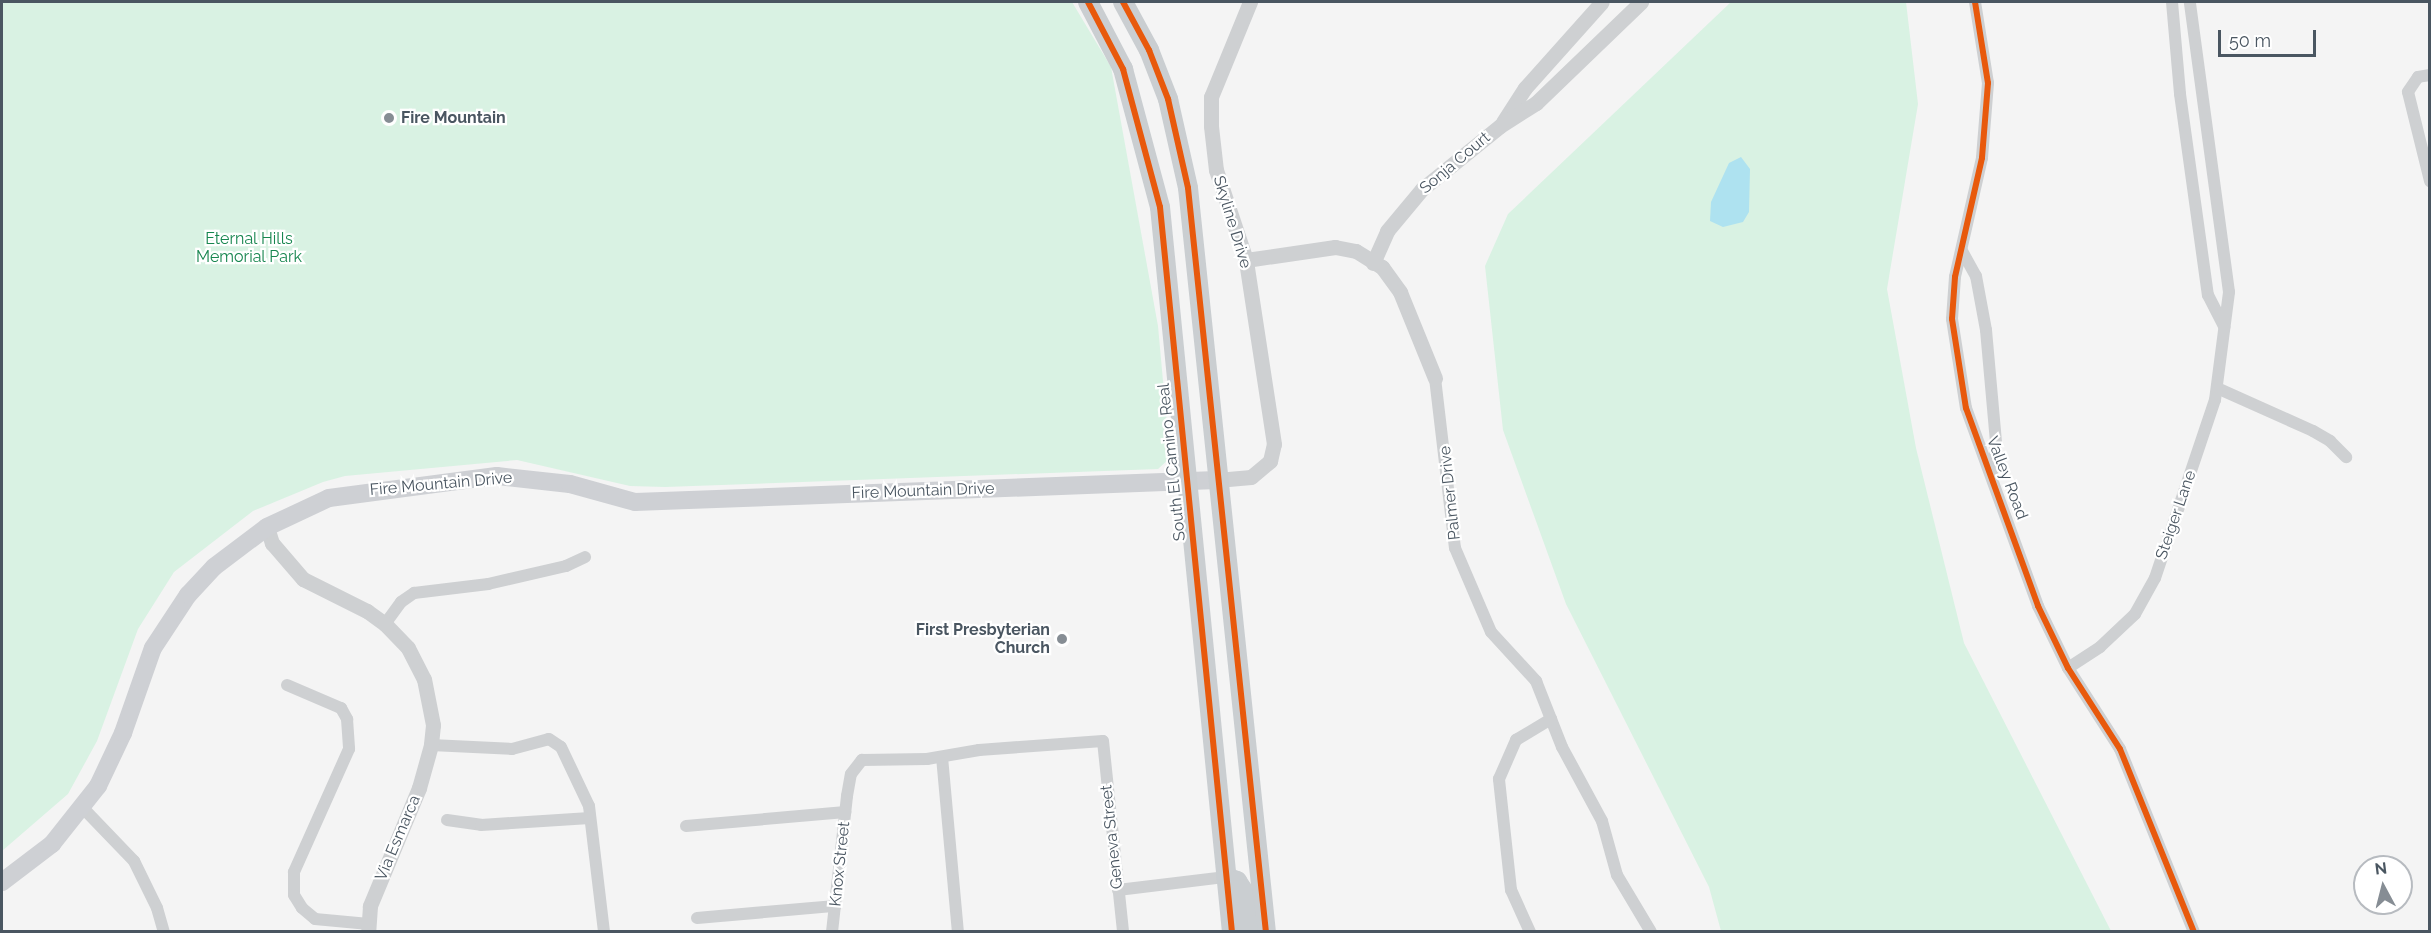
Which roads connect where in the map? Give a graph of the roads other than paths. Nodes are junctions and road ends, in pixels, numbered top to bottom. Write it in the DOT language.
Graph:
graph roads {
  1 [pos="1088,2"];
  2 [pos="1123,2"];
  3 [pos="1250,2"];
  4 [pos="1602,2"];
  5 [pos="1641,2"];
  6 [pos="1975,2"];
  7 [pos="2172,2"];
  8 [pos="2190,2"];
  9 [pos="2430,75"];
  10 [pos="1500,126"];
  11 [pos="2430,181"];
  12 [pos="1962,251"];
  13 [pos="1246,260"];
  14 [pos="1373,262"];
  15 [pos="2224,328"];
  16 [pos="1435,378"];
  17 [pos="2217,388"];
  18 [pos="2346,457"];
  19 [pos="1993,474"];
  20 [pos="1217,480"];
  21 [pos="1187,482"];
  22 [pos="267,527"];
  23 [pos="585,557"];
  24 [pos="385,624"];
  25 [pos="2068,668"];
  26 [pos="287,684"];
  27 [pos="1551,719"];
  28 [pos="1102,741"];
  29 [pos="431,745"];
  30 [pos="942,757"];
  31 [pos="83,808"];
  32 [pos="845,812"];
  33 [pos="590,818"];
  34 [pos="447,820"];
  35 [pos="686,826"];
  36 [pos="1227,877"];
  37 [pos="2,882"];
  38 [pos="1118,890"];
  39 [pos="835,906"];
  40 [pos="697,918"];
  41 [pos="369,928"];
  42 [pos="164,932"];
  43 [pos="604,932"];
  44 [pos="832,932"];
  45 [pos="957,932"];
  46 [pos="1123,932"];
  47 [pos="1232,932"];
  48 [pos="1248,932"];
  49 [pos="1266,932"];
  50 [pos="1530,932"];
  51 [pos="1652,932"];
  52 [pos="2194,932"];
  1 -- 21 [label="main road, South El Camino Real"];
  2 -- 20 [label="main road"];
  3 -- 13 [label="street, Skyline Drive"];
  4 -- 10 [label="street, Sonja Court"];
  5 -- 10 [label="street, Sonja Court"];
  6 -- 12 [label="street, Valley Road"];
  7 -- 15 [label="street"];
  8 -- 15 [label="street, Steiger Lane"];
  9 -- 11 [label="street"];
  10 -- 14 [label="street, Sonja Court"];
  12 -- 19 [label="street, Valley Road"];
  12 -- 19 [label="street, Valley Road"];
  13 -- 14 [label="street, Palmer Drive"];
  13 -- 20 [label="street, Skyline Drive"];
  14 -- 16 [label="street, Palmer Drive"];
  15 -- 17 [label="street, Steiger Lane"];
  16 -- 27 [label="street, Palmer Drive"];
  17 -- 18 [label="street"];
  17 -- 25 [label="street, Steiger Lane"];
  19 -- 25 [label="street, Valley Road"];
  20 -- 21 [label="main road, Fire Mountain Drive"];
  20 -- 49 [label="main road"];
  21 -- 22 [label="main road, Fire Mountain Drive"];
  21 -- 36 [label="main road, South El Camino Real"];
  22 -- 24 [label="street, Via Esmarca"];
  22 -- 31 [label="main road, Fire Mountain Drive"];
  23 -- 24 [label="street"];
  24 -- 29 [label="street, Via Esmarca"];
  25 -- 52 [label="street, Valley Road"];
  26 -- 41 [label="street"];
  27 -- 50 [label="street"];
  27 -- 51 [label="street, Palmer Drive"];
  28 -- 30 [label="street, Knox Street"];
  28 -- 38 [label="street, Geneva Street"];
  29 -- 33 [label="street"];
  29 -- 41 [label="street, Via Esmarca"];
  30 -- 32 [label="street, Knox Street"];
  30 -- 45 [label="street"];
  31 -- 37 [label="main road, Fire Mountain Drive"];
  31 -- 42 [label="street"];
  32 -- 35 [label="street"];
  32 -- 39 [label="street, Knox Street"];
  33 -- 34 [label="street"];
  33 -- 43 [label="street"];
  36 -- 38 [label="street"];
  36 -- 47 [label="main road, South El Camino Real"];
  36 -- 48 [label="main road"];
  38 -- 46 [label="street, Geneva Street"];
  39 -- 40 [label="street"];
  39 -- 44 [label="street, Knox Street"];
}
